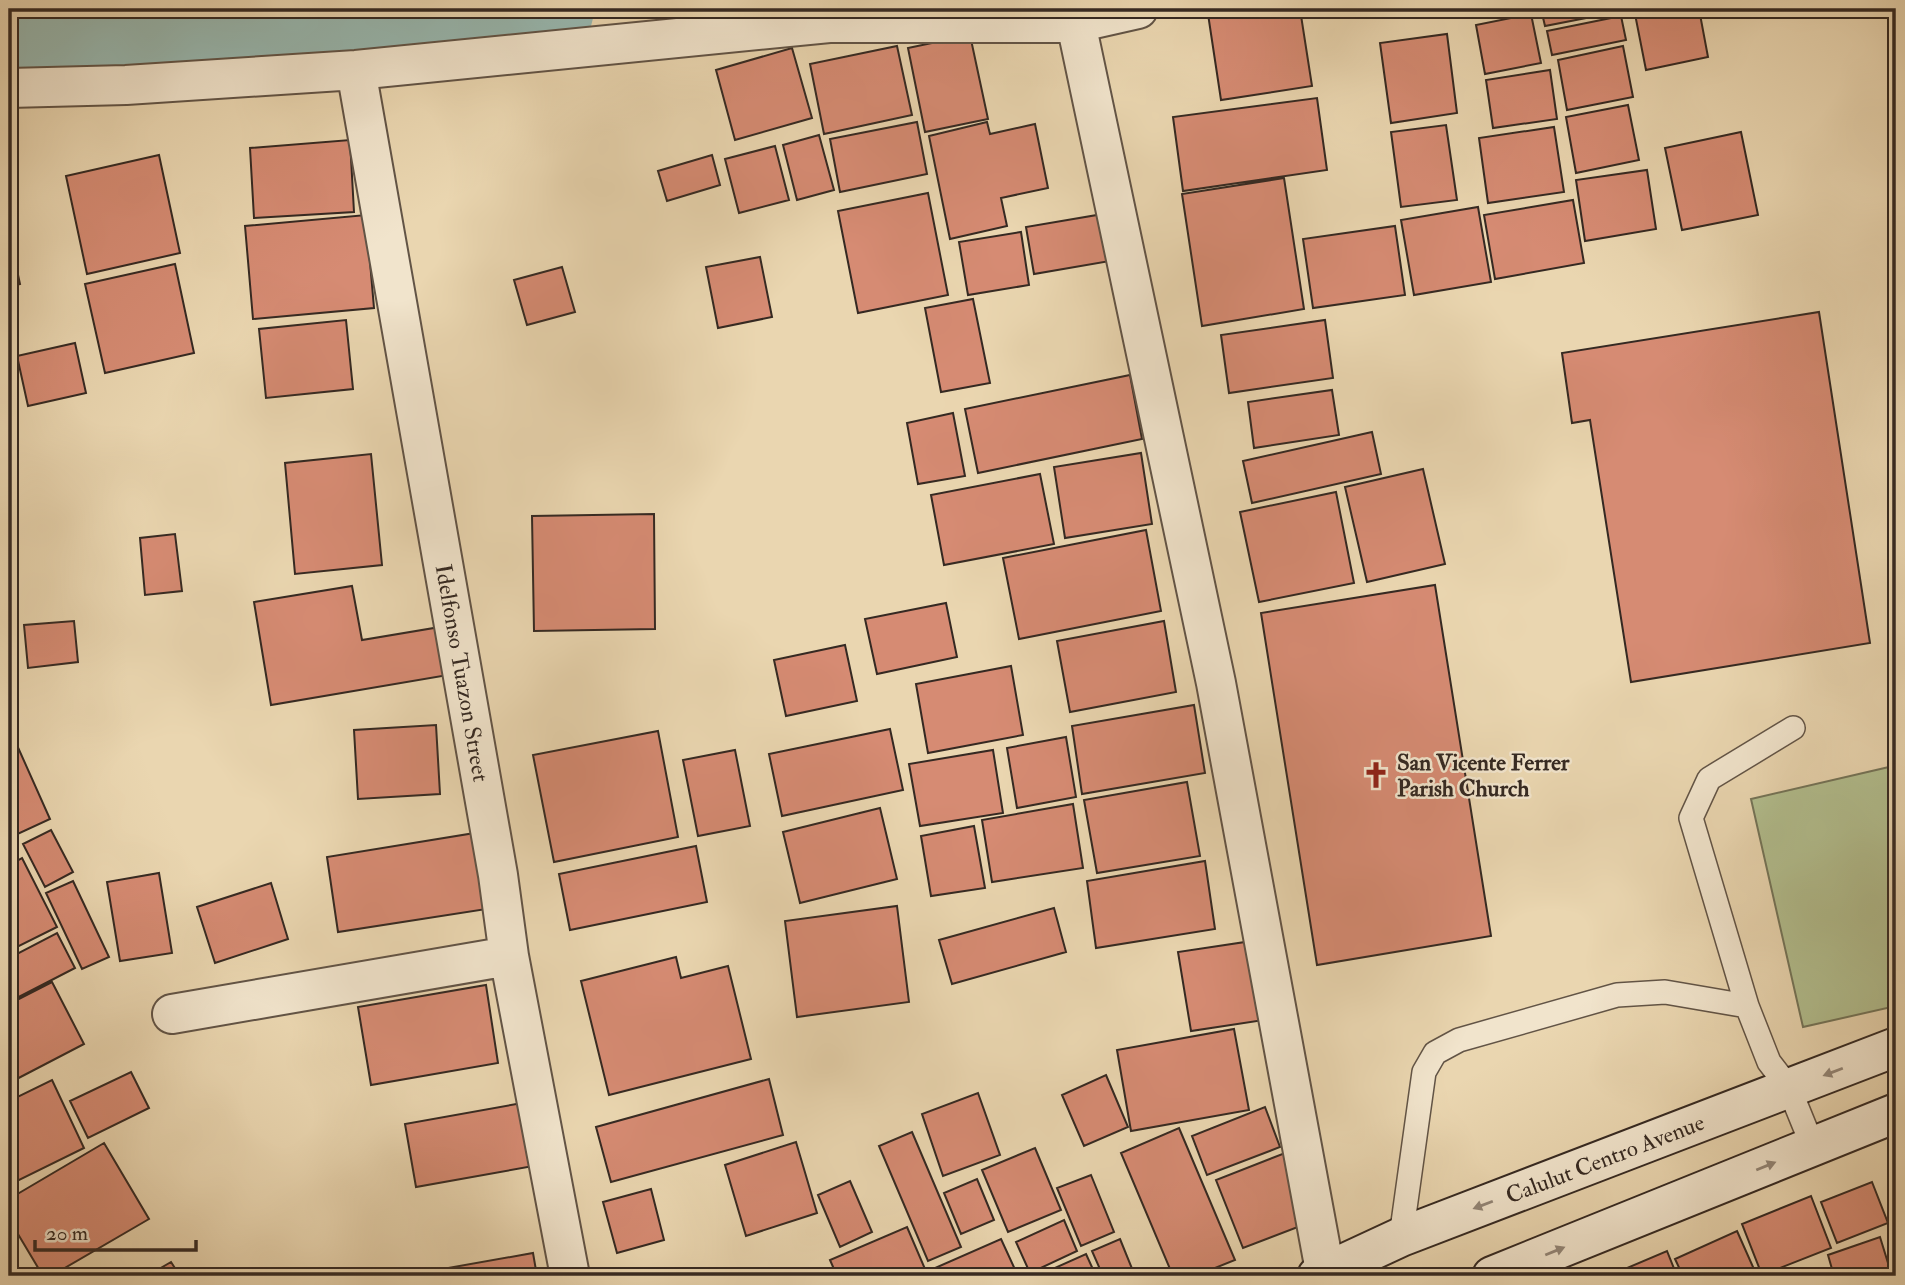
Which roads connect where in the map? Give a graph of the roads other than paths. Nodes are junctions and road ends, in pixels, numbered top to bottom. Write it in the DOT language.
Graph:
graph roads {
  1 [pos="1138,9"];
  2 [pos="1075,16"];
  3 [pos="356,70"];
  4 [pos="9,88"];
  5 [pos="1793,728"];
  6 [pos="509,956"];
  7 [pos="1746,1006"];
  8 [pos="172,1014"];
  9 [pos="1896,1047"];
  10 [pos="1789,1088"];
  11 [pos="1896,1113"];
  12 [pos="1813,1147"];
  13 [pos="1401,1237"];
  14 [pos="1323,1275"];
  15 [pos="570,1276"];
  16 [pos="1492,1276"];
  1 -- 2 [label="street"];
  2 -- 3 [label="street"];
  2 -- 14 [label="street"];
  3 -- 4 [label="street"];
  3 -- 6 [label="street, Idelfonso Tuazon Street"];
  5 -- 7 [label="lane"];
  6 -- 8 [label="street"];
  6 -- 15 [label="street, Idelfonso Tuazon Street"];
  7 -- 10 [label="lane"];
  7 -- 13 [label="lane"];
  9 -- 10 [label="street, Calulut Centro Avenue, one-way"];
  10 -- 12 [label="lane"];
  10 -- 13 [label="street, Calulut Centro Avenue, one-way"];
  11 -- 12 [label="street"];
  16 -- 12 [label="street, one-way"];
  13 -- 14 [label="street, Calulut Centro Avenue"];
}
